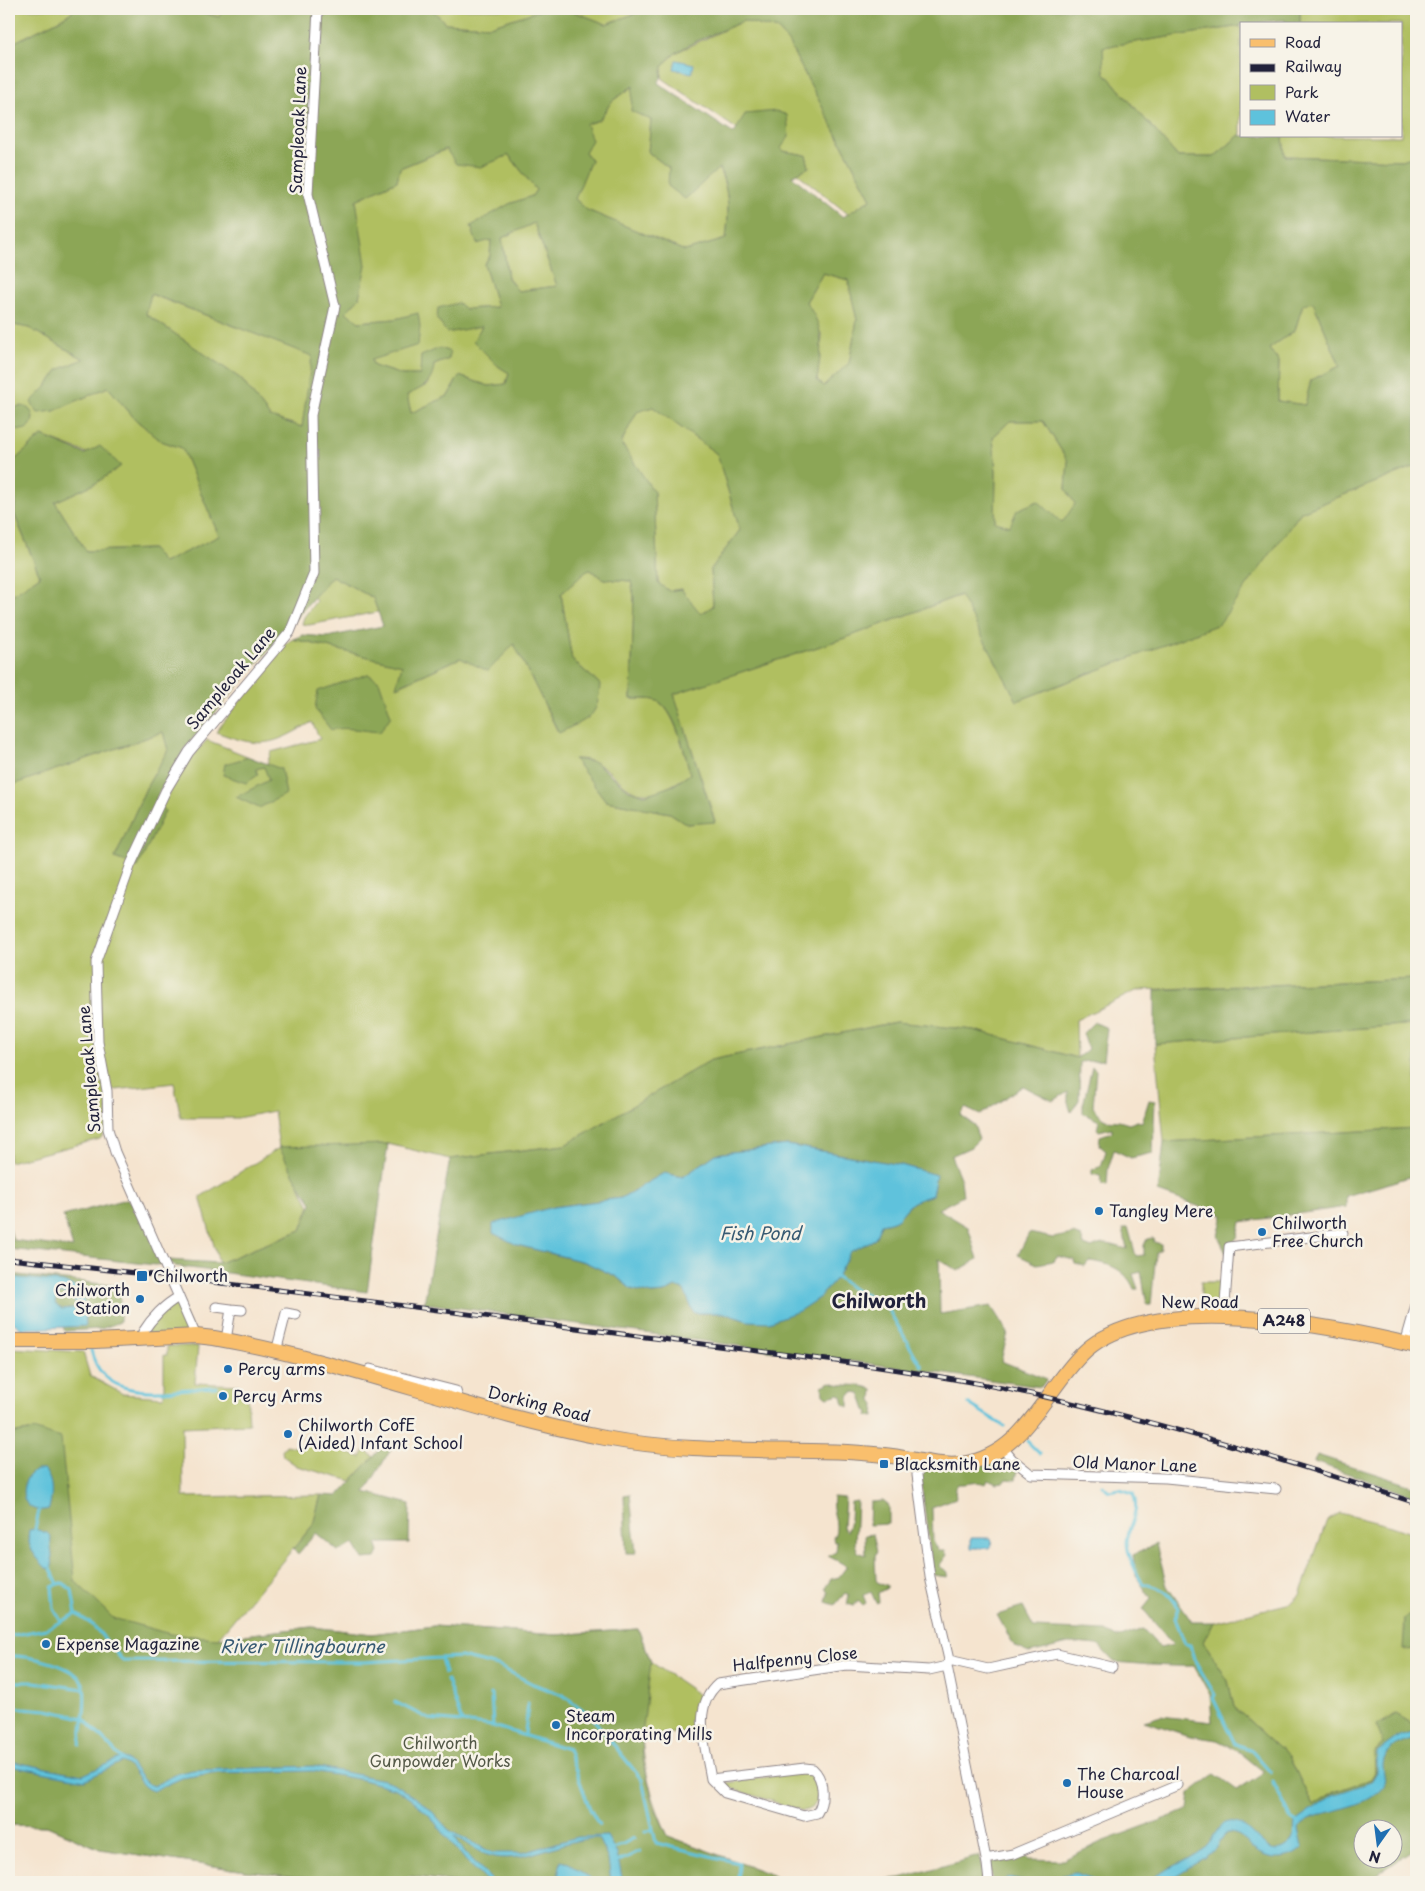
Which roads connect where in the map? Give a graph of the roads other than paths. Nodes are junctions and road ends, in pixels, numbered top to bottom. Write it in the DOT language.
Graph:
graph roads {
  1 [pos="318,9"];
  2 [pos="1343,1233"];
  3 [pos="179,1297"];
  4 [pos="1416,1306"];
  5 [pos="216,1307"];
  6 [pos="231,1309"];
  7 [pos="242,1310"];
  8 [pos="296,1315"];
  9 [pos="1224,1318"];
  10 [pos="196,1336"];
  11 [pos="144,1338"];
  12 [pos="226,1340"];
  13 [pos="9,1341"];
  14 [pos="1411,1345"];
  15 [pos="276,1352"];
  16 [pos="360,1366"];
  17 [pos="402,1381"];
  18 [pos="1044,1403"];
  19 [pos="1003,1448"];
  20 [pos="918,1460"];
  21 [pos="1276,1489"];
  22 [pos="948,1663"];
  23 [pos="1112,1667"];
  24 [pos="710,1779"];
  25 [pos="1178,1785"];
  26 [pos="986,1859"];
  27 [pos="989,1881"];
  1 -- 3 [label="street, Sampleoak Lane"];
  2 -- 9 [label="street"];
  3 -- 10 [label="street, Sampleoak Lane"];
  3 -- 11 [label="street"];
  4 -- 14 [label="street"];
  5 -- 6 [label="street"];
  6 -- 7 [label="street"];
  6 -- 12 [label="street"];
  8 -- 15 [label="street"];
  9 -- 14 [label="main road, New Road / A248"];
  9 -- 18 [label="main road, New Road / A248"];
  10 -- 11 [label="main road, Dorking Road / A248"];
  10 -- 12 [label="main road, Dorking Road / A248"];
  11 -- 13 [label="main road, Dorking Road / A248"];
  12 -- 15 [label="main road, Dorking Road / A248"];
  15 -- 17 [label="main road, Dorking Road / A248"];
  16 -- 17 [label="street"];
  17 -- 20 [label="main road, Dorking Road / A248"];
  18 -- 19 [label="main road, Dorking Road / A248"];
  19 -- 20 [label="main road, Dorking Road / A248"];
  19 -- 21 [label="street, Old Manor Lane"];
  20 -- 22 [label="street"];
  22 -- 23 [label="street"];
  22 -- 24 [label="street, Halfpenny Close"];
  22 -- 26 [label="street"];
  24 -- 24 [label="street"];
  25 -- 26 [label="street"];
  26 -- 27 [label="street"];
}
